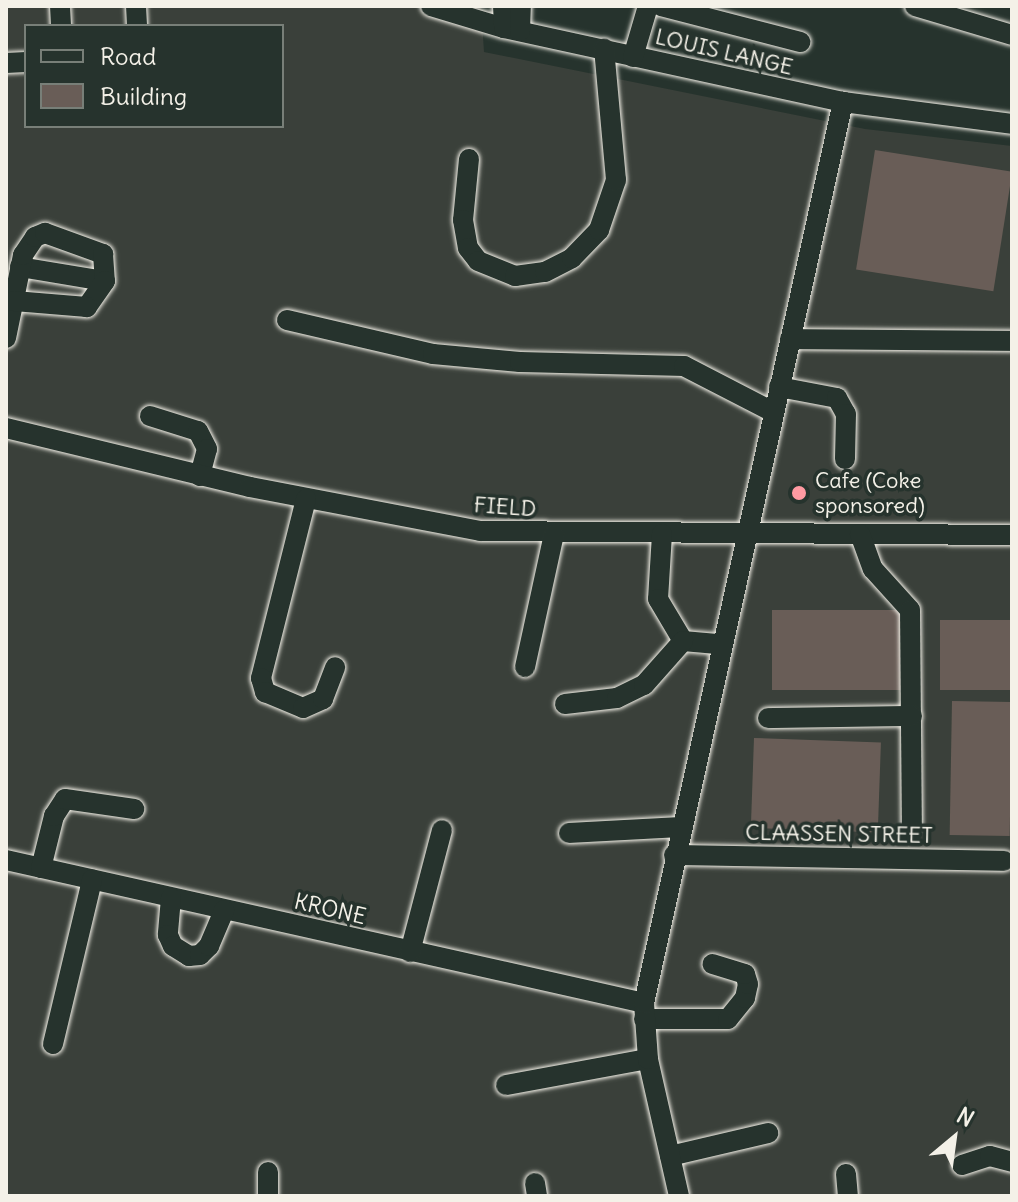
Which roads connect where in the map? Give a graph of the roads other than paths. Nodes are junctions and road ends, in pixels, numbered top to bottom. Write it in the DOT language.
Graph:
graph roads {
  1 [pos="431,6"];
  2 [pos="503,6"];
  3 [pos="521,6"];
  4 [pos="648,6"];
  5 [pos="661,6"];
  6 [pos="915,6"];
  7 [pos="512,30"];
  8 [pos="1012,35"];
  9 [pos="800,42"];
  10 [pos="604,49"];
  11 [pos="633,57"];
  12 [pos="843,102"];
  13 [pos="1012,124"];
  14 [pos="469,159"];
  15 [pos="20,267"];
  16 [pos="105,281"];
  17 [pos="14,301"];
  18 [pos="287,320"];
  19 [pos="6,338"];
  20 [pos="790,339"];
  21 [pos="1012,341"];
  22 [pos="779,387"];
  23 [pos="773,412"];
  24 [pos="150,416"];
  25 [pos="6,428"];
  26 [pos="845,459"];
  27 [pos="200,476"];
  28 [pos="306,499"];
  29 [pos="554,534"];
  30 [pos="662,534"];
  31 [pos="746,534"];
  32 [pos="860,534"];
  33 [pos="1012,535"];
  34 [pos="683,641"];
  35 [pos="720,644"];
  36 [pos="335,667"];
  37 [pos="525,667"];
  38 [pos="565,704"];
  39 [pos="912,716"];
  40 [pos="768,718"];
  41 [pos="134,809"];
  42 [pos="912,825"];
  43 [pos="680,827"];
  44 [pos="442,830"];
  45 [pos="569,833"];
  46 [pos="674,855"];
  47 [pos="6,860"];
  48 [pos="1004,861"];
  49 [pos="41,868"];
  50 [pos="92,880"];
  51 [pos="171,898"];
  52 [pos="224,910"];
  53 [pos="410,952"];
  54 [pos="712,964"];
  55 [pos="644,1011"];
  56 [pos="53,1044"];
  57 [pos="648,1059"];
  58 [pos="506,1085"];
  59 [pos="768,1133"];
  60 [pos="670,1156"];
  61 [pos="1012,1162"];
  62 [pos="962,1165"];
  63 [pos="268,1172"];
  64 [pos="846,1174"];
  65 [pos="268,1196"];
  66 [pos="679,1196"];
  67 [pos="848,1196"];
  1 -- 7 [label="street, LOUIS LANGE"];
  2 -- 7 [label="street"];
  3 -- 7 [label="street"];
  4 -- 11 [label="street"];
  5 -- 9 [label="street"];
  6 -- 8 [label="street"];
  7 -- 10 [label="street, LOUIS LANGE"];
  10 -- 11 [label="street, LOUIS LANGE"];
  10 -- 14 [label="street"];
  11 -- 12 [label="street, LOUIS LANGE"];
  12 -- 13 [label="street, LOUIS LANGE"];
  12 -- 20 [label="street"];
  15 -- 16 [label="street"];
  15 -- 16 [label="street"];
  15 -- 17 [label="street"];
  16 -- 17 [label="street"];
  17 -- 19 [label="street"];
  18 -- 23 [label="street"];
  20 -- 21 [label="street"];
  20 -- 22 [label="street"];
  22 -- 23 [label="street"];
  22 -- 26 [label="street"];
  23 -- 31 [label="street"];
  24 -- 27 [label="street"];
  25 -- 27 [label="street, FIELD"];
  27 -- 28 [label="street, FIELD"];
  28 -- 29 [label="street, FIELD"];
  28 -- 36 [label="street"];
  29 -- 30 [label="street, FIELD"];
  29 -- 37 [label="street"];
  30 -- 31 [label="street, FIELD"];
  30 -- 34 [label="street"];
  31 -- 32 [label="street, FIELD"];
  31 -- 35 [label="street"];
  32 -- 33 [label="street, FIELD"];
  32 -- 39 [label="street"];
  34 -- 35 [label="street"];
  34 -- 38 [label="street"];
  35 -- 43 [label="street"];
  39 -- 40 [label="street"];
  39 -- 42 [label="street"];
  41 -- 49 [label="street"];
  43 -- 45 [label="street"];
  43 -- 46 [label="street"];
  44 -- 53 [label="street"];
  46 -- 48 [label="street, CLAASSEN STREET"];
  46 -- 55 [label="street"];
  47 -- 49 [label="street, KRONE"];
  49 -- 50 [label="street, KRONE"];
  50 -- 51 [label="street, KRONE"];
  50 -- 56 [label="street"];
  51 -- 52 [label="street, KRONE"];
  51 -- 52 [label="street"];
  52 -- 53 [label="street, KRONE"];
  53 -- 55 [label="street, KRONE"];
  54 -- 55 [label="street, KRONE"];
  55 -- 57 [label="street"];
  57 -- 58 [label="street"];
  57 -- 60 [label="street"];
  59 -- 60 [label="street"];
  60 -- 66 [label="street"];
  61 -- 62 [label="street"];
  63 -- 65 [label="street"];
  64 -- 67 [label="street"];
}
